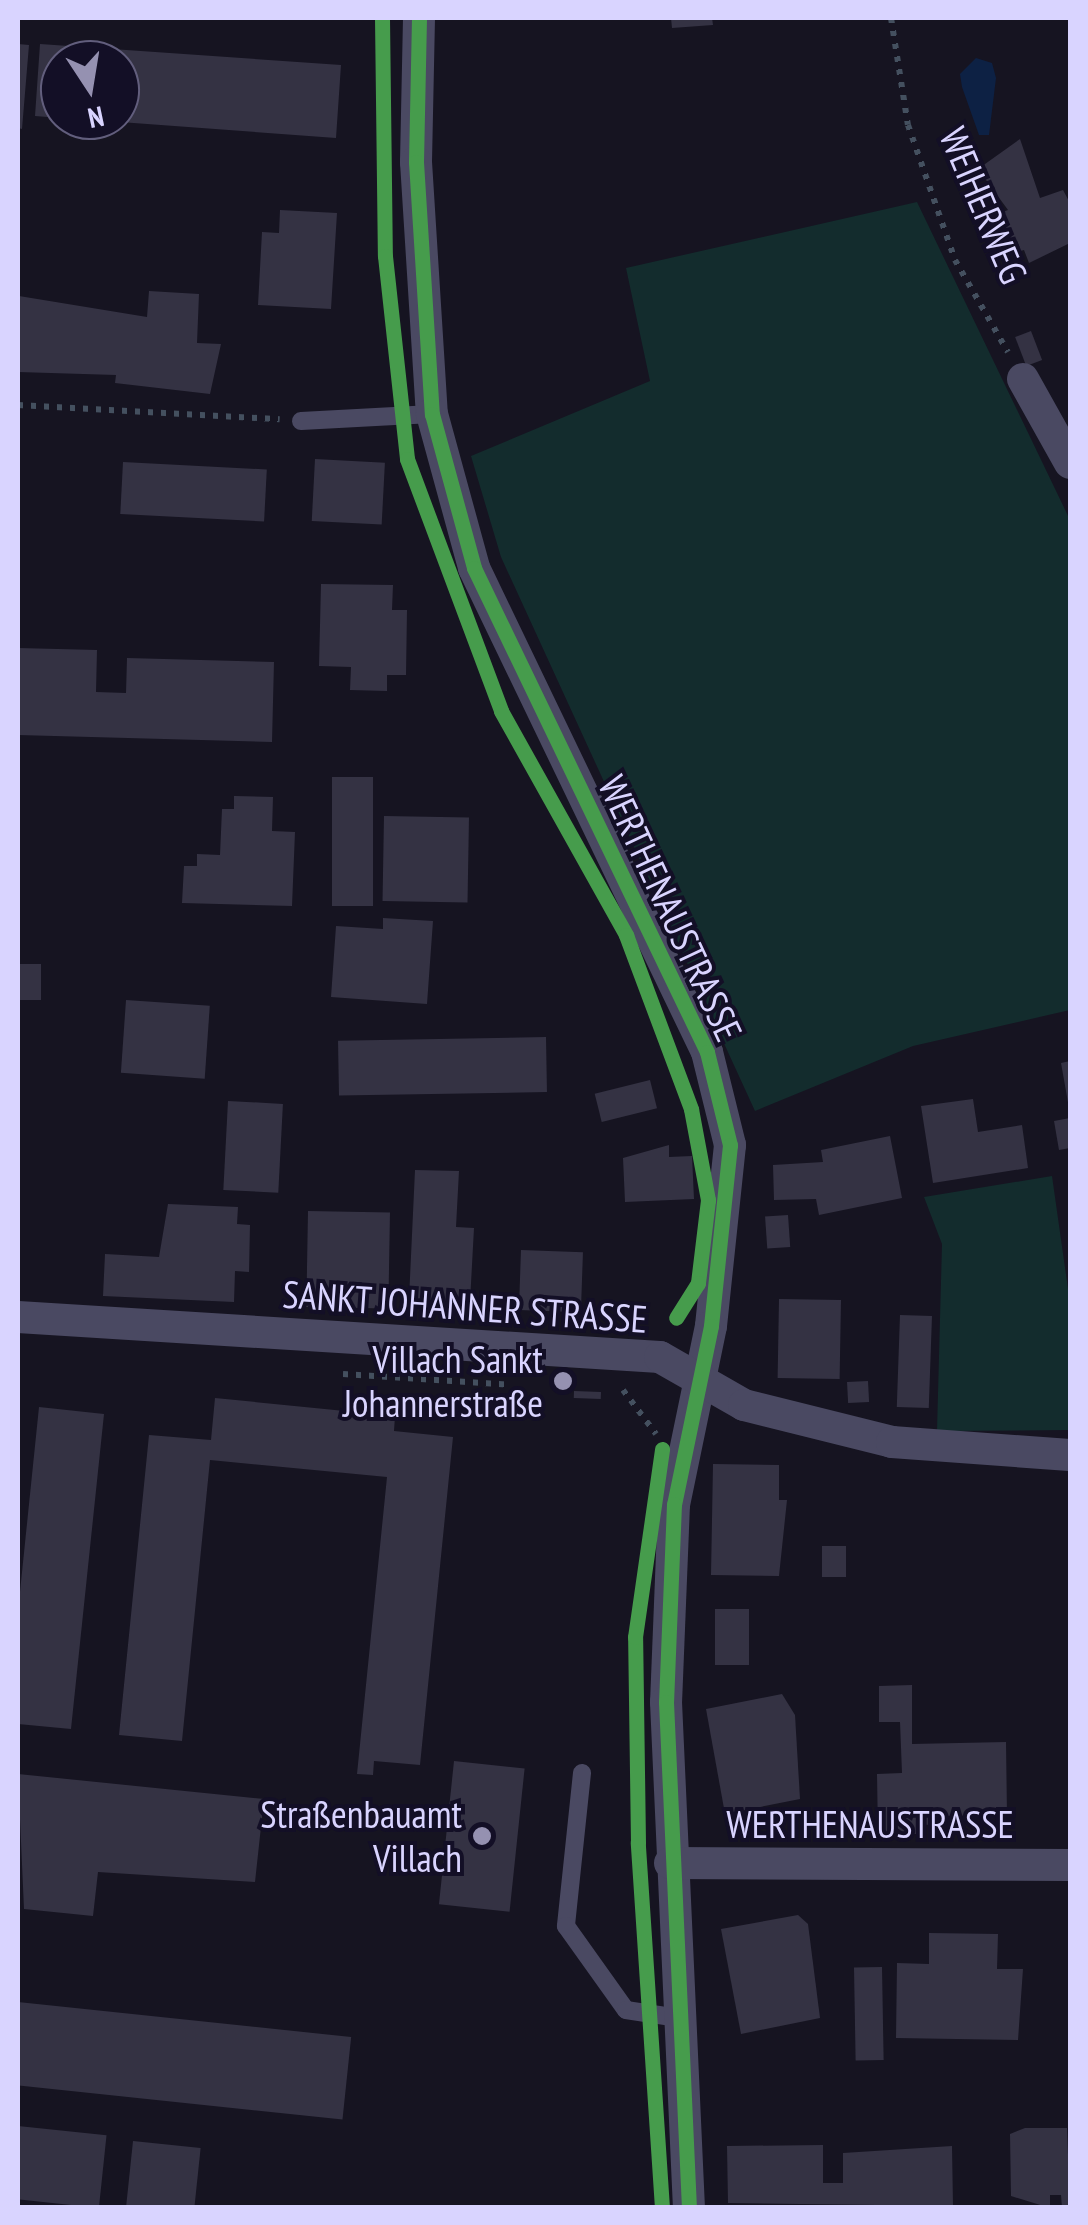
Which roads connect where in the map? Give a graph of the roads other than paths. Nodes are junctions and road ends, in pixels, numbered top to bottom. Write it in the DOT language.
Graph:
graph roads {
  1 [pos="419,18"];
  2 [pos="1023,380"];
  3 [pos="432,414"];
  4 [pos="301,420"];
  5 [pos="1070,463"];
  6 [pos="18,1317"];
  7 [pos="702,1383"];
  8 [pos="1070,1454"];
  9 [pos="582,1773"];
  10 [pos="670,1864"];
  11 [pos="1070,1866"];
  12 [pos="678,2018"];
  13 [pos="689,2208"];
  1 -- 3 [label="street, WERTHENAUSTRASSE"];
  2 -- 5 [label="street"];
  3 -- 4 [label="lane"];
  3 -- 7 [label="street, WERTHENAUSTRASSE"];
  6 -- 7 [label="street, SANKT JOHANNER STRASSE"];
  7 -- 8 [label="street, SANKT JOHANNER STRASSE"];
  7 -- 10 [label="street, WERTHENAUSTRASSE"];
  9 -- 12 [label="lane"];
  10 -- 11 [label="street, WERTHENAUSTRASSE"];
  10 -- 12 [label="street, WERTHENAUSTRASSE"];
  12 -- 13 [label="street, WERTHENAUSTRASSE"];
}
